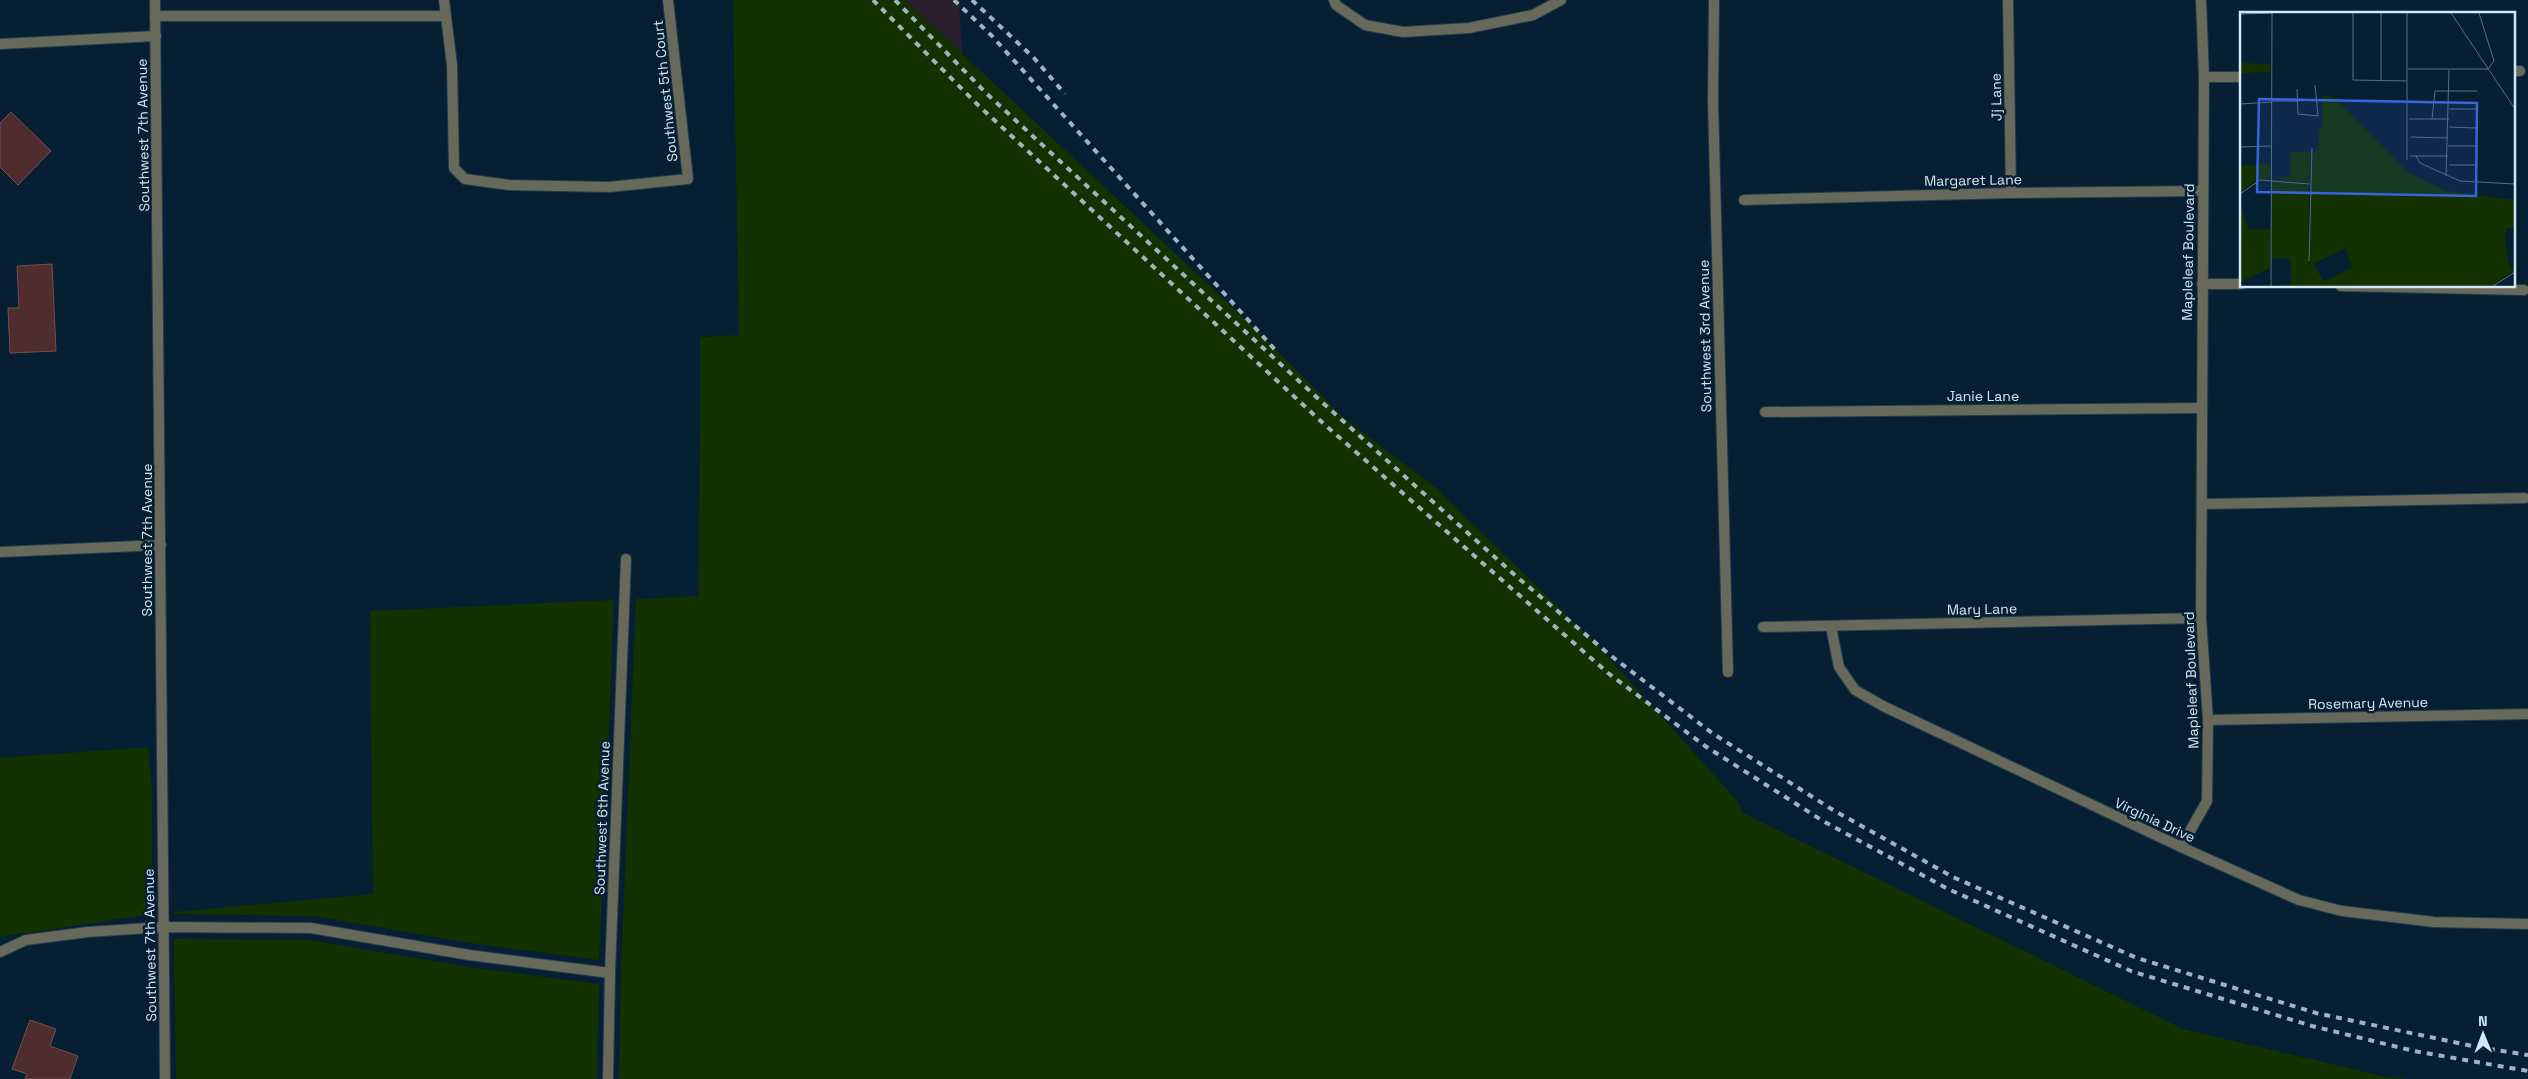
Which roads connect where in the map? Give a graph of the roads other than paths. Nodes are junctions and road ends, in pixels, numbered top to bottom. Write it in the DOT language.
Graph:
graph roads {
  1 [pos="155,0"];
  2 [pos="444,0"];
  3 [pos="668,0"];
  4 [pos="1334,0"];
  5 [pos="1561,0"];
  6 [pos="1714,0"];
  7 [pos="2008,0"];
  8 [pos="2201,0"];
  9 [pos="155,16"];
  10 [pos="445,16"];
  11 [pos="156,36"];
  12 [pos="0,44"];
  13 [pos="2204,77"];
  14 [pos="2240,77"];
  15 [pos="2202,191"];
  16 [pos="2011,193"];
  17 [pos="1744,200"];
  18 [pos="2202,284"];
  19 [pos="2240,284"];
  20 [pos="2432,288"];
  21 [pos="2524,290"];
  22 [pos="2201,408"];
  23 [pos="1765,412"];
  24 [pos="2524,498"];
  25 [pos="2203,504"];
  26 [pos="161,544"];
  27 [pos="0,552"];
  28 [pos="626,559"];
  29 [pos="2201,618"];
  30 [pos="1831,626"];
  31 [pos="1762,627"];
  32 [pos="1728,672"];
  33 [pos="2528,714"];
  34 [pos="2208,720"];
  35 [pos="2181,847"];
  36 [pos="2528,924"];
  37 [pos="163,927"];
  38 [pos="0,952"];
  39 [pos="610,973"];
  40 [pos="165,1079"];
  41 [pos="608,1079"];
  1 -- 9 [label="street, Southwest 7th Avenue"];
  2 -- 10 [label="street"];
  3 -- 10 [label="street, Southwest 5th Court"];
  4 -- 5 [label="street"];
  6 -- 32 [label="street, Southwest 3rd Avenue"];
  7 -- 16 [label="street, Jj Lane"];
  8 -- 13 [label="street, Mapleleaf Boulevard"];
  9 -- 10 [label="street"];
  9 -- 11 [label="street, Southwest 7th Avenue"];
  11 -- 12 [label="street"];
  11 -- 26 [label="street, Southwest 7th Avenue"];
  13 -- 14 [label="street"];
  13 -- 15 [label="street, Mapleleaf Boulevard"];
  15 -- 16 [label="street, Margaret Lane"];
  15 -- 18 [label="street, Mapleleaf Boulevard"];
  16 -- 17 [label="street, Margaret Lane"];
  18 -- 19 [label="street"];
  18 -- 22 [label="street, Mapleleaf Boulevard"];
  20 -- 21 [label="street"];
  22 -- 23 [label="street, Janie Lane"];
  22 -- 25 [label="street, Mapleleaf Boulevard"];
  24 -- 25 [label="street"];
  25 -- 29 [label="street, Mapleleaf Boulevard"];
  26 -- 27 [label="street"];
  26 -- 37 [label="street, Southwest 7th Avenue"];
  28 -- 39 [label="street, Southwest 6th Avenue"];
  29 -- 30 [label="street, Mary Lane"];
  29 -- 34 [label="street, Mapleleaf Boulevard"];
  30 -- 31 [label="street, Mary Lane"];
  30 -- 35 [label="street, Virginia Drive"];
  33 -- 34 [label="street, Rosemary Avenue"];
  34 -- 35 [label="street, Mapleleaf Boulevard"];
  35 -- 36 [label="street, Virginia Drive"];
  37 -- 38 [label="street"];
  37 -- 39 [label="street"];
  37 -- 40 [label="street, Southwest 7th Avenue"];
  39 -- 41 [label="street, Southwest 6th Avenue"];
}
